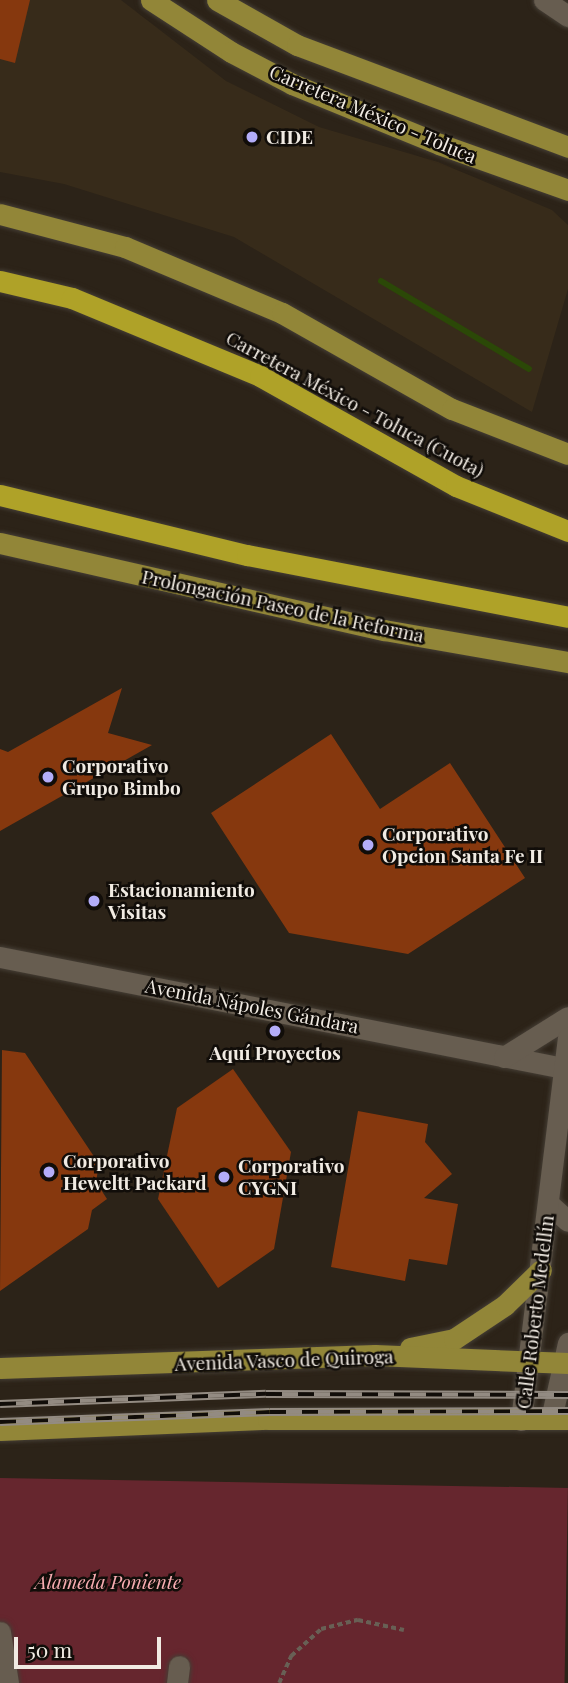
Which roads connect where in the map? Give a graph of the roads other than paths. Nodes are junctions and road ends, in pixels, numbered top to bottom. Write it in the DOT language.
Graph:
graph roads {
  1 [pos="151,0"];
  2 [pos="217,0"];
  3 [pos="544,0"];
  4 [pos="568,16"];
  5 [pos="568,147"];
  6 [pos="568,190"];
  7 [pos="0,214"];
  8 [pos="0,281"];
  9 [pos="568,454"];
  10 [pos="0,495"];
  11 [pos="565,530"];
  12 [pos="0,543"];
  13 [pos="568,617"];
  14 [pos="568,662"];
  15 [pos="0,957"];
  16 [pos="568,1017"];
  17 [pos="568,1038"];
  18 [pos="504,1057"];
  19 [pos="563,1068"];
  20 [pos="549,1204"];
  21 [pos="568,1221"];
  22 [pos="541,1270"];
  23 [pos="375,1354"];
  24 [pos="566,1356"];
  25 [pos="530,1361"];
  26 [pos="0,1368"];
  27 [pos="559,1419"];
  28 [pos="521,1420"];
  29 [pos="0,1430"];
  30 [pos="0,1632"];
  31 [pos="8,1683"];
  1 -- 6 [label="main road, Carretera México - Toluca"];
  2 -- 5 [label="main road, Carretera México - Toluca"];
  3 -- 4 [label="street"];
  7 -- 9 [label="main road"];
  8 -- 11 [label="highway, Carretera México - Toluca (Cuota)"];
  10 -- 13 [label="highway"];
  12 -- 14 [label="main road, Prolongación Paseo de la Reforma"];
  15 -- 18 [label="street, Avenida Nápoles Gándara"];
  16 -- 18 [label="street"];
  17 -- 19 [label="street, Calle Roberto Medellín"];
  18 -- 19 [label="street, Avenida Nápoles Gándara"];
  19 -- 20 [label="street, Calle Roberto Medellín"];
  20 -- 21 [label="street"];
  20 -- 22 [label="street, Calle Roberto Medellín"];
  22 -- 23 [label="main road"];
  22 -- 25 [label="street, Calle Roberto Medellín"];
  23 -- 25 [label="main road, Avenida Vasco de Quiroga"];
  23 -- 26 [label="main road, Avenida Vasco de Quiroga"];
  24 -- 25 [label="main road, Avenida Vasco de Quiroga"];
  24 -- 27 [label="street, Calle Roberto Medellín"];
  25 -- 28 [label="street, Calle Roberto Medellín"];
  27 -- 28 [label="main road"];
  28 -- 29 [label="main road"];
  30 -- 31 [label="street"];
}
